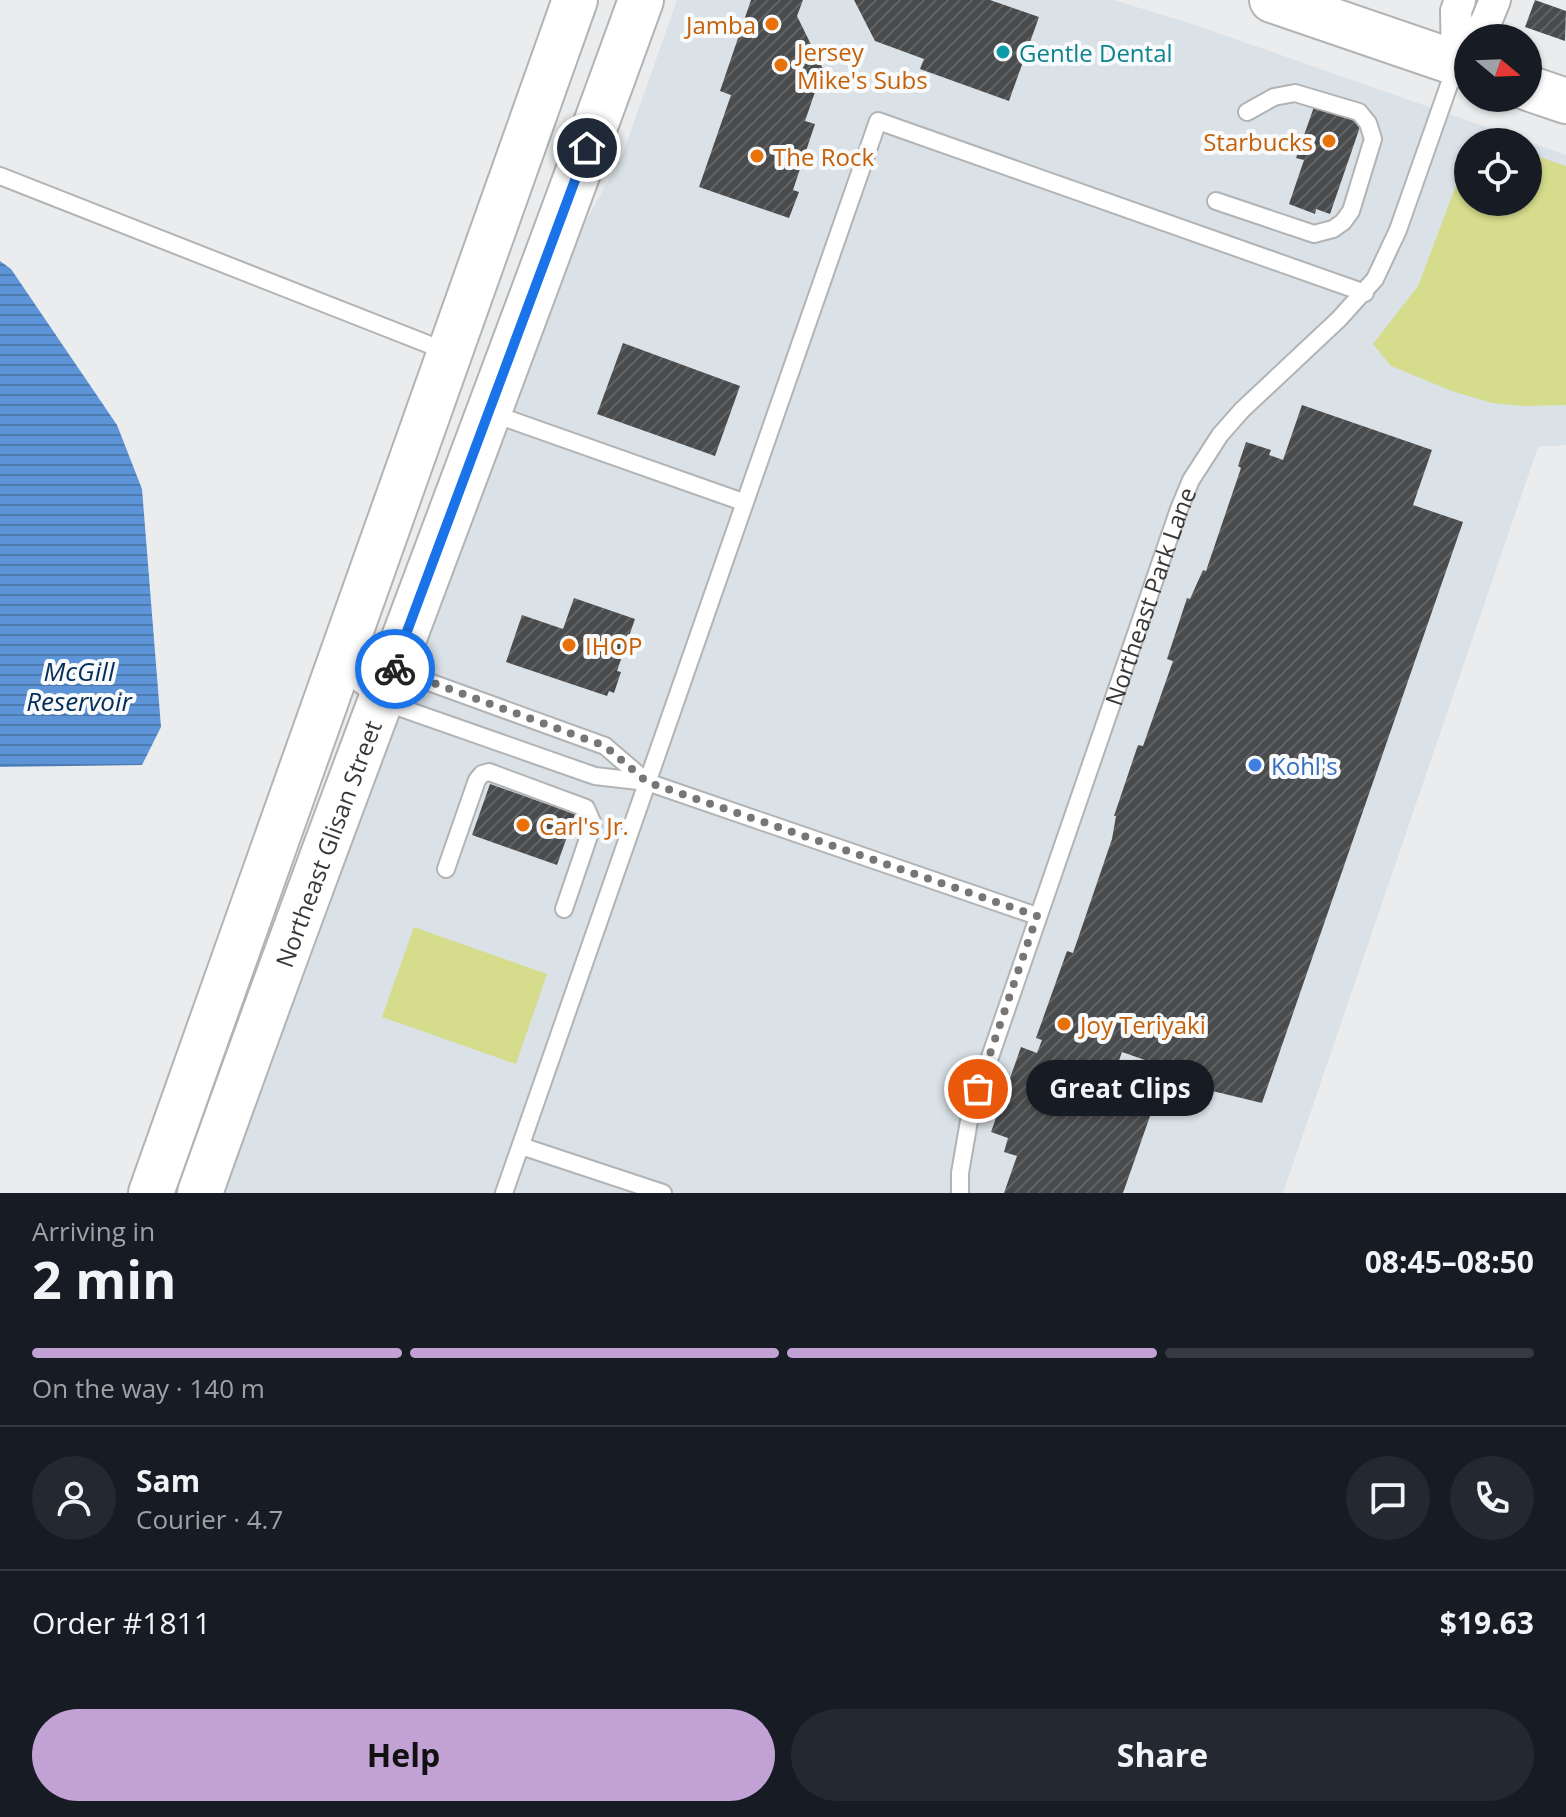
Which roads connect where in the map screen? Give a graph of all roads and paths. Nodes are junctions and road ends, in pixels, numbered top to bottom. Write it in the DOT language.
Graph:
graph roads {
  1 [pos="575,0"];
  2 [pos="641,0"];
  3 [pos="1272,0"];
  4 [pos="1460,0"];
  5 [pos="1495,0"];
  6 [pos="1459,24"];
  7 [pos="1485,24"];
  8 [pos="1454,50"];
  9 [pos="1454,87"];
  10 [pos="1542,93"];
  11 [pos="1566,101"];
  12 [pos="1247,112"];
  13 [pos="0,176"];
  14 [pos="1216,201"];
  15 [pos="1365,293"];
  16 [pos="449,353"];
  17 [pos="489,412"];
  18 [pos="743,502"];
  19 [pos="338,667"];
  20 [pos="387,685"];
  21 [pos="647,782"];
  22 [pos="446,869"];
  23 [pos="564,909"];
  24 [pos="1037,916"];
  25 [pos="521,1146"];
  26 [pos="151,1193"];
  27 [pos="200,1193"];
  28 [pos="504,1193"];
  29 [pos="663,1193"];
  30 [pos="960,1193"];
  1 -- 16 [label="main road, Northeast Glisan Street"];
  2 -- 17 [label="main road, Northeast Glisan Street"];
  3 -- 8 [label="main road"];
  4 -- 6 [label="street, Northeast Park Lane"];
  5 -- 7 [label="street, Northeast Park Lane"];
  9 -- 15 [label="lane, Northeast Park Lane"];
  10 -- 11 [label="main road"];
  12 -- 14 [label="lane"];
  13 -- 16 [label="lane"];
  15 -- 18 [label="lane"];
  15 -- 24 [label="lane, Northeast Park Lane"];
  16 -- 19 [label="main road, Northeast Glisan Street"];
  17 -- 18 [label="lane"];
  17 -- 20 [label="main road, Northeast Glisan Street"];
  18 -- 21 [label="lane"];
  19 -- 20 [label="lane"];
  19 -- 20 [label="lane"];
  19 -- 26 [label="main road, Northeast Glisan Street"];
  20 -- 21 [label="lane"];
  20 -- 21 [label="lane"];
  20 -- 27 [label="main road, Northeast Glisan Street"];
  21 -- 24 [label="lane"];
  21 -- 25 [label="lane"];
  22 -- 23 [label="lane"];
  24 -- 30 [label="lane, Northeast Park Lane"];
  25 -- 28 [label="lane"];
  25 -- 29 [label="lane"];
}
